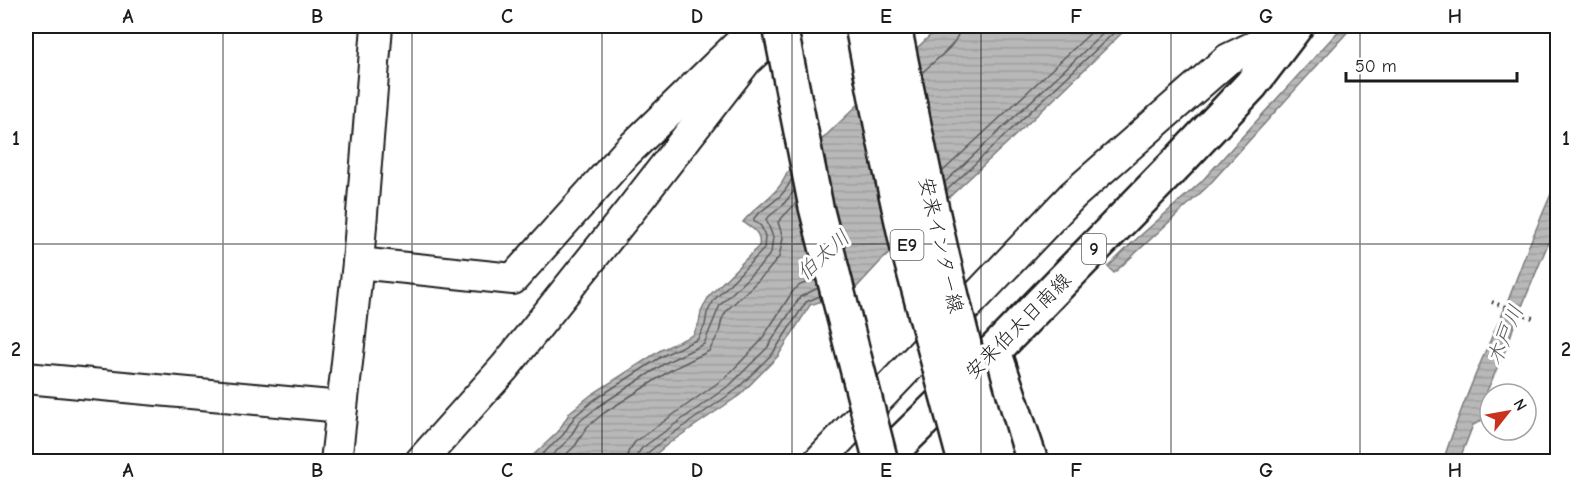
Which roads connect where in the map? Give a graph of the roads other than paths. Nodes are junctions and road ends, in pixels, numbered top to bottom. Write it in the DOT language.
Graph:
graph roads {
  1 [pos="377,26"];
  2 [pos="849,26"];
  3 [pos="862,26"];
  4 [pos="894,26"];
  5 [pos="1295,26"];
  6 [pos="757,35"];
  7 [pos="357,263"];
  8 [pos="994,351"];
  9 [pos="26,378"];
  10 [pos="342,406"];
  11 [pos="336,462"];
  12 [pos="420,462"];
  13 [pos="818,462"];
  14 [pos="881,462"];
  15 [pos="952,462"];
  16 [pos="965,462"];
  17 [pos="997,462"];
  18 [pos="1031,462"];
  1 -- 7 [label="street"];
  2 -- 15 [label="main road, E9"];
  3 -- 16 [label="main road, E9, bridge"];
  4 -- 17 [label="main road, 安来インター線, bridge"];
  5 -- 8 [label="main road, 安来伯太日南線 / 9"];
  5 -- 13 [label="street"];
  6 -- 7 [label="street"];
  6 -- 12 [label="street"];
  6 -- 14 [label="main road, bridge"];
  7 -- 10 [label="street"];
  8 -- 14 [label="main road, 安来伯太日南線 / 9"];
  8 -- 18 [label="main road"];
  9 -- 10 [label="street"];
  10 -- 11 [label="street"];
}
